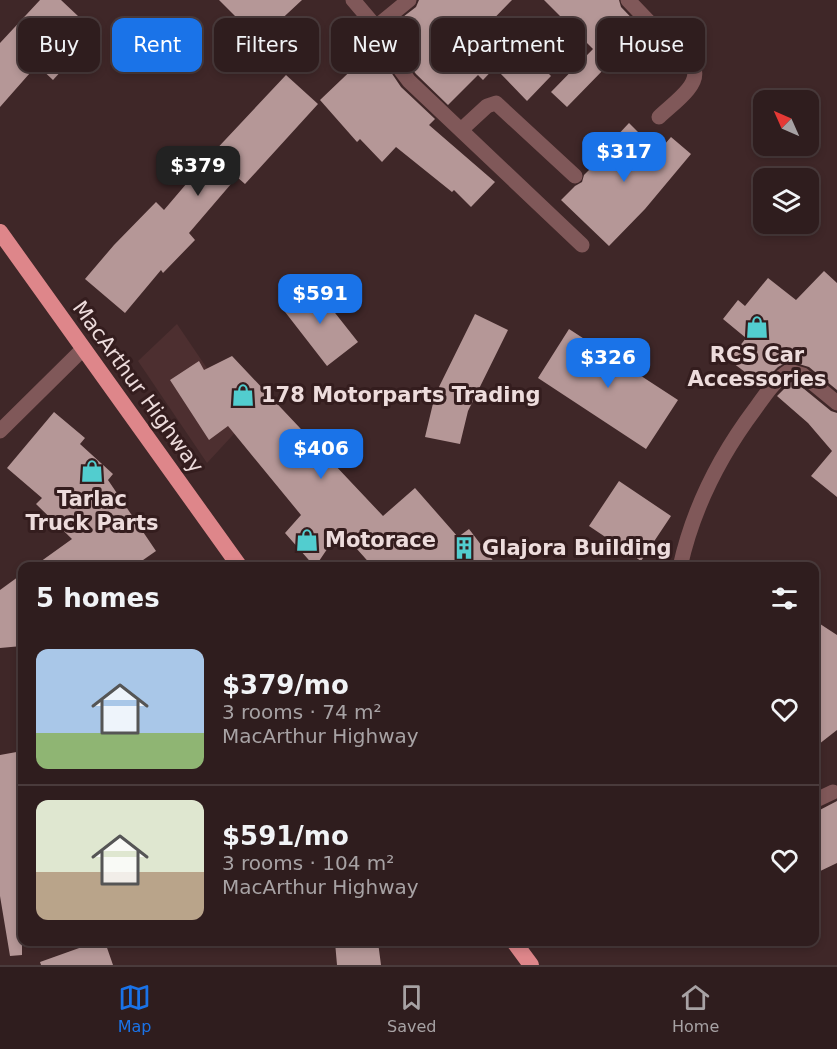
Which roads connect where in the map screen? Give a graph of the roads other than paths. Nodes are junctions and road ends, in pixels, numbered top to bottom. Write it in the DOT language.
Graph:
graph roads {
  1 [pos="353,0"];
  2 [pos="409,0"];
  3 [pos="628,0"];
  4 [pos="368,18"];
  5 [pos="387,18"];
  6 [pos="402,72"];
  7 [pos="659,117"];
  8 [pos="460,130"];
  9 [pos="575,176"];
  10 [pos="0,232"];
  11 [pos="582,245"];
  12 [pos="83,349"];
  13 [pos="837,403"];
  14 [pos="0,431"];
  15 [pos="236,562"];
  16 [pos="681,562"];
  17 [pos="833,792"];
  18 [pos="819,799"];
  19 [pos="517,946"];
  20 [pos="531,965"];
  1 -- 4 [label="street"];
  2 -- 5 [label="street"];
  3 -- 7 [label="street"];
  6 -- 8 [label="street"];
  8 -- 9 [label="street"];
  8 -- 11 [label="street"];
  10 -- 12 [label="highway, MacArthur Highway"];
  12 -- 14 [label="street"];
  12 -- 15 [label="highway, MacArthur Highway"];
  13 -- 16 [label="street"];
  17 -- 18 [label="street"];
  19 -- 20 [label="highway"];
}
